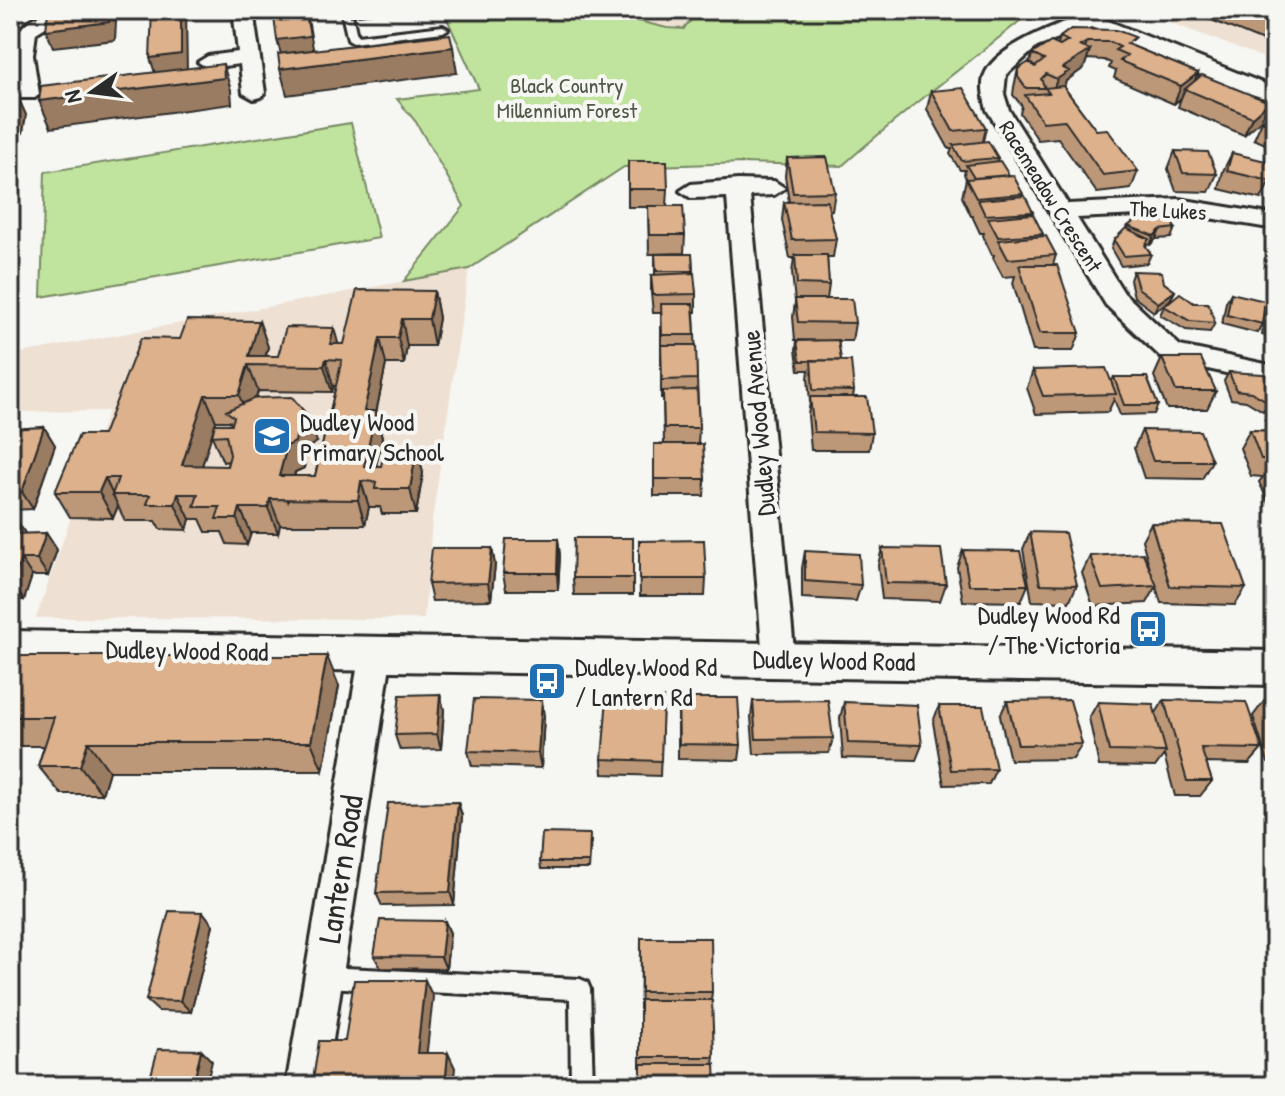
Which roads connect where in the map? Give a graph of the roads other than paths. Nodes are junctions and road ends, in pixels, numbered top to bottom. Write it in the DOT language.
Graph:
graph roads {
  1 [pos="86,10"];
  2 [pos="243,10"];
  3 [pos="346,10"];
  4 [pos="443,29"];
  5 [pos="247,57"];
  6 [pos="208,62"];
  7 [pos="254,93"];
  8 [pos="28,94"];
  9 [pos="1275,95"];
  10 [pos="738,187"];
  11 [pos="774,188"];
  12 [pos="691,191"];
  13 [pos="1061,212"];
  14 [pos="1275,222"];
  15 [pos="1275,375"];
  16 [pos="10,648"];
  17 [pos="376,652"];
  18 [pos="779,660"];
  19 [pos="1275,668"];
  20 [pos="322,977"];
  21 [pos="306,1086"];
  22 [pos="582,1086"];
  1 -- 8 [label="street"];
  2 -- 5 [label="street"];
  3 -- 4 [label="lane"];
  5 -- 6 [label="street"];
  5 -- 7 [label="street"];
  9 -- 13 [label="street, Racemeadow Crescent"];
  10 -- 11 [label="street"];
  10 -- 12 [label="street"];
  10 -- 18 [label="street, Dudley Wood Avenue"];
  13 -- 14 [label="street, The Lukes"];
  13 -- 15 [label="street, Racemeadow Crescent"];
  16 -- 17 [label="street, Dudley Wood Road"];
  17 -- 18 [label="street, Dudley Wood Road"];
  17 -- 20 [label="street, Lantern Road"];
  18 -- 19 [label="street, Dudley Wood Road"];
  20 -- 21 [label="street, Lantern Road"];
  20 -- 22 [label="lane"];
}
